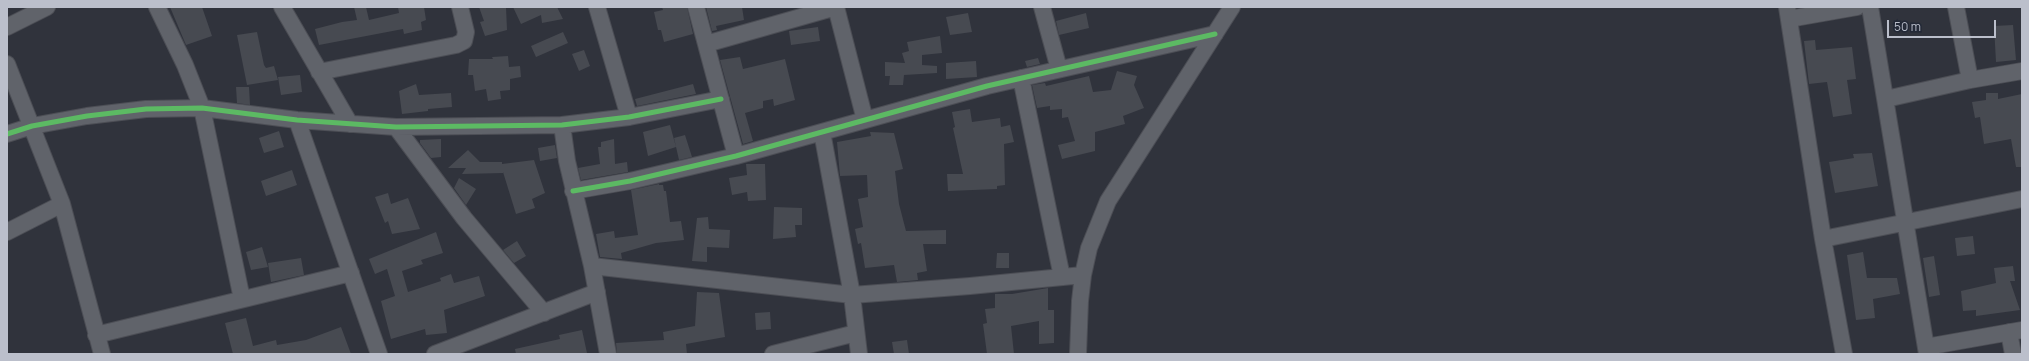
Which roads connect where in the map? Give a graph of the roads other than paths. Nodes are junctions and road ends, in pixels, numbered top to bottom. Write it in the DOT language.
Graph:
graph roads {
  1 [pos="47,7"];
  2 [pos="157,7"];
  3 [pos="282,7"];
  4 [pos="460,7"];
  5 [pos="597,7"];
  6 [pos="696,7"];
  7 [pos="836,7"];
  8 [pos="1042,7"];
  9 [pos="1232,7"];
  10 [pos="1857,7"];
  11 [pos="1870,7"];
  12 [pos="1956,7"];
  13 [pos="1788,13"];
  14 [pos="7,27"];
  15 [pos="1215,34"];
  16 [pos="706,44"];
  17 [pos="7,64"];
  18 [pos="1059,69"];
  19 [pos="2022,71"];
  20 [pos="319,72"];
  21 [pos="1021,78"];
  22 [pos="1970,80"];
  23 [pos="721,99"];
  24 [pos="1886,99"];
  25 [pos="202,108"];
  26 [pos="629,117"];
  27 [pos="297,120"];
  28 [pos="865,120"];
  29 [pos="350,124"];
  30 [pos="562,125"];
  31 [pos="32,126"];
  32 [pos="396,127"];
  33 [pos="822,132"];
  34 [pos="7,134"];
  35 [pos="736,156"];
  36 [pos="573,191"];
  37 [pos="2022,199"];
  38 [pos="62,204"];
  39 [pos="1906,222"];
  40 [pos="7,232"];
  41 [pos="1823,238"];
  42 [pos="592,266"];
  43 [pos="351,273"];
  44 [pos="1083,275"];
  45 [pos="1062,277"];
  46 [pos="597,292"];
  47 [pos="852,295"];
  48 [pos="242,299"];
  49 [pos="544,313"];
  50 [pos="2016,331"];
  51 [pos="856,332"];
  52 [pos="96,335"];
  53 [pos="1926,350"];
  54 [pos="102,354"];
  55 [pos="379,354"];
  56 [pos="436,354"];
  57 [pos="608,354"];
  58 [pos="773,354"];
  59 [pos="859,354"];
  60 [pos="1078,354"];
  61 [pos="1844,354"];
  62 [pos="2013,354"];
  1 -- 14 [label="street"];
  2 -- 25 [label="street"];
  3 -- 20 [label="street"];
  4 -- 20 [label="street"];
  5 -- 26 [label="street"];
  6 -- 16 [label="street"];
  7 -- 16 [label="street"];
  7 -- 28 [label="street"];
  8 -- 18 [label="street"];
  9 -- 15 [label="street"];
  10 -- 13 [label="street"];
  11 -- 24 [label="street"];
  12 -- 22 [label="street"];
  13 -- 41 [label="street"];
  15 -- 18 [label="street"];
  15 -- 44 [label="street"];
  16 -- 23 [label="street"];
  17 -- 31 [label="street"];
  18 -- 21 [label="street"];
  19 -- 22 [label="street"];
  20 -- 29 [label="street"];
  21 -- 28 [label="street"];
  21 -- 45 [label="street"];
  22 -- 24 [label="street"];
  23 -- 26 [label="street"];
  23 -- 35 [label="street"];
  24 -- 39 [label="street"];
  25 -- 27 [label="street"];
  25 -- 31 [label="street"];
  25 -- 48 [label="street"];
  26 -- 30 [label="street"];
  27 -- 29 [label="street"];
  27 -- 43 [label="street"];
  28 -- 33 [label="street"];
  29 -- 32 [label="street"];
  30 -- 32 [label="street"];
  30 -- 36 [label="street"];
  31 -- 34 [label="street"];
  31 -- 38 [label="street"];
  32 -- 49 [label="street"];
  33 -- 35 [label="street"];
  33 -- 47 [label="street"];
  35 -- 36 [label="street"];
  36 -- 42 [label="street"];
  37 -- 39 [label="street"];
  38 -- 40 [label="street"];
  38 -- 52 [label="street"];
  39 -- 41 [label="street"];
  39 -- 53 [label="street"];
  41 -- 61 [label="street"];
  42 -- 46 [label="street"];
  42 -- 47 [label="street"];
  43 -- 48 [label="street"];
  43 -- 55 [label="street"];
  44 -- 45 [label="street"];
  44 -- 60 [label="street"];
  45 -- 47 [label="street"];
  46 -- 49 [label="street"];
  46 -- 57 [label="street"];
  47 -- 51 [label="street"];
  48 -- 52 [label="street"];
  49 -- 56 [label="street"];
  50 -- 53 [label="street"];
  50 -- 62 [label="street"];
  51 -- 58 [label="street"];
  51 -- 59 [label="street"];
  52 -- 54 [label="street"];
}
